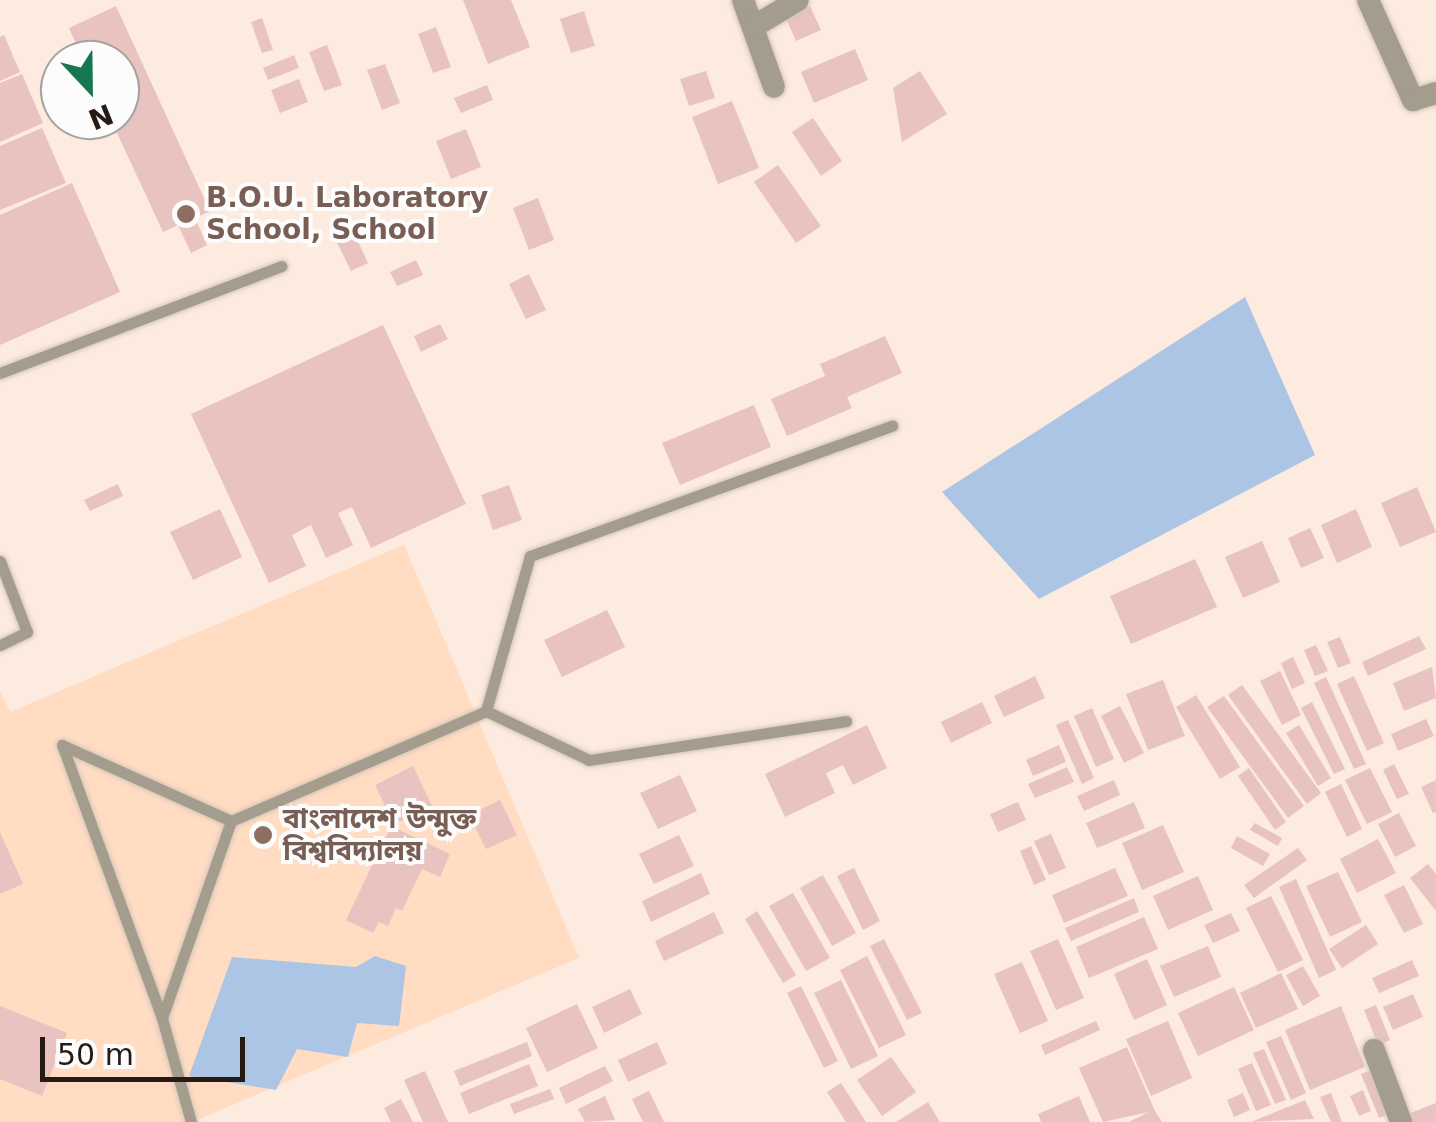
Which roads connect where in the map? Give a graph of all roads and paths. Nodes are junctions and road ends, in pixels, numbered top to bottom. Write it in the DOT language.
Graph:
graph roads {
  1 [pos="742,0"];
  2 [pos="798,0"];
  3 [pos="1368,0"];
  4 [pos="752,28"];
  5 [pos="774,87"];
  6 [pos="1436,93"];
  7 [pos="281,266"];
  8 [pos="0,373"];
  9 [pos="892,426"];
  10 [pos="0,561"];
  11 [pos="0,645"];
  12 [pos="486,711"];
  13 [pos="846,721"];
  14 [pos="230,822"];
  15 [pos="162,1018"];
  16 [pos="1374,1050"];
  17 [pos="191,1122"];
  18 [pos="1401,1122"];
  1 -- 4 [label="street"];
  2 -- 4 [label="street"];
  3 -- 6 [label="street"];
  4 -- 5 [label="street"];
  7 -- 8 [label="lane"];
  9 -- 12 [label="lane"];
  10 -- 11 [label="lane"];
  12 -- 13 [label="lane"];
  12 -- 14 [label="lane"];
  14 -- 15 [label="lane"];
  14 -- 15 [label="lane"];
  15 -- 17 [label="lane"];
  16 -- 18 [label="street"];
}
